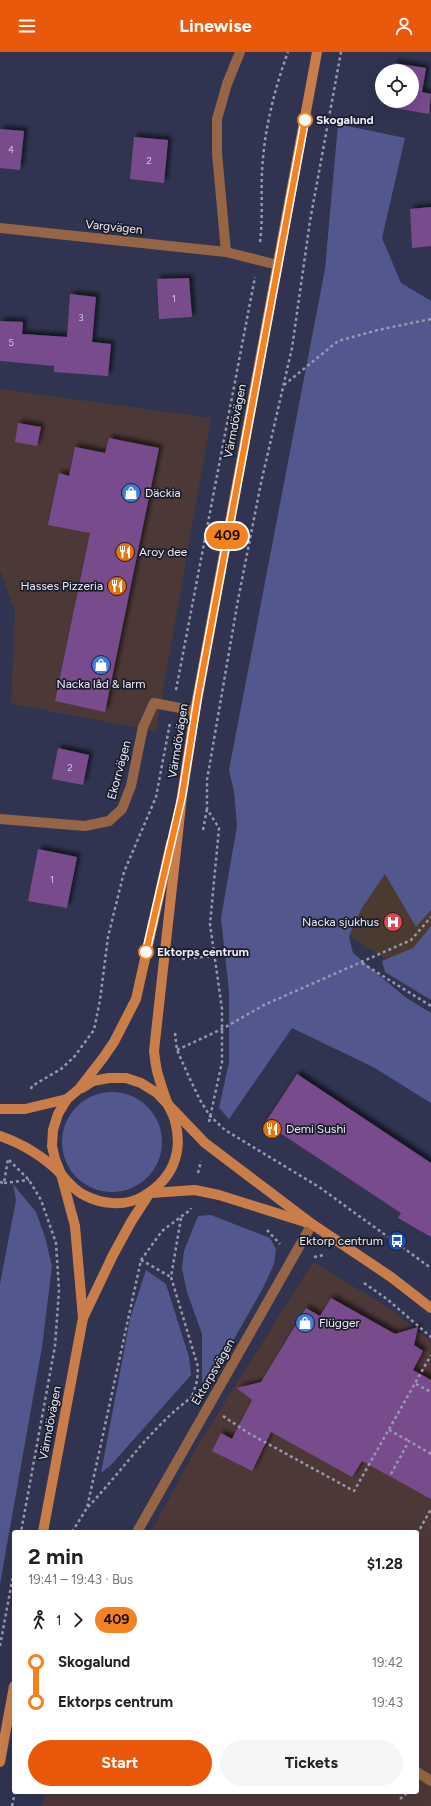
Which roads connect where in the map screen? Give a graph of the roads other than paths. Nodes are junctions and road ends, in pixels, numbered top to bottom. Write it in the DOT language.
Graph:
graph roads {
  1 [pos="240,52"];
  2 [pos="317,52"];
  3 [pos="0,228"];
  4 [pos="226,252"];
  5 [pos="278,265"];
  6 [pos="195,711"];
  7 [pos="182,796"];
  8 [pos="0,819"];
  9 [pos="79,1089"];
  10 [pos="67,1099"];
  11 [pos="168,1106"];
  12 [pos="0,1109"];
  13 [pos="0,1136"];
  14 [pos="61,1174"];
  15 [pos="151,1193"];
  16 [pos="312,1224"];
  17 [pos="431,1308"];
  18 [pos="83,1318"];
  19 [pos="43,1530"];
  20 [pos="139,1530"];
  21 [pos="12,1697"];
  22 [pos="0,1762"];
  23 [pos="419,1773"];
  24 [pos="431,1781"];
  1 -- 4 [label="street"];
  2 -- 5 [label="main road, Värmdövägen"];
  3 -- 4 [label="street, Vargvägen"];
  4 -- 5 [label="street, Vargvägen"];
  5 -- 6 [label="main road, Värmdövägen"];
  6 -- 7 [label="main road, Värmdövägen"];
  6 -- 8 [label="street, Ekorrvägen"];
  7 -- 9 [label="main road, Värmdövägen"];
  7 -- 11 [label="main road, Värmdövägen"];
  9 -- 10 [label="main road, Värmdövägen"];
  9 -- 11 [label="main road, Värmdövägen"];
  10 -- 12 [label="main road"];
  10 -- 14 [label="main road, Värmdövägen"];
  11 -- 15 [label="main road, Värmdövägen"];
  11 -- 16 [label="main road"];
  13 -- 14 [label="main road"];
  14 -- 15 [label="main road, Värmdövägen"];
  14 -- 18 [label="main road, Värmdövägen"];
  15 -- 16 [label="main road"];
  15 -- 18 [label="main road, Värmdövägen"];
  16 -- 17 [label="main road"];
  16 -- 20 [label="street, Ektorpsvägen"];
  18 -- 19 [label="main road, Värmdövägen"];
  21 -- 22 [label="main road"];
  23 -- 24 [label="street"];
}
